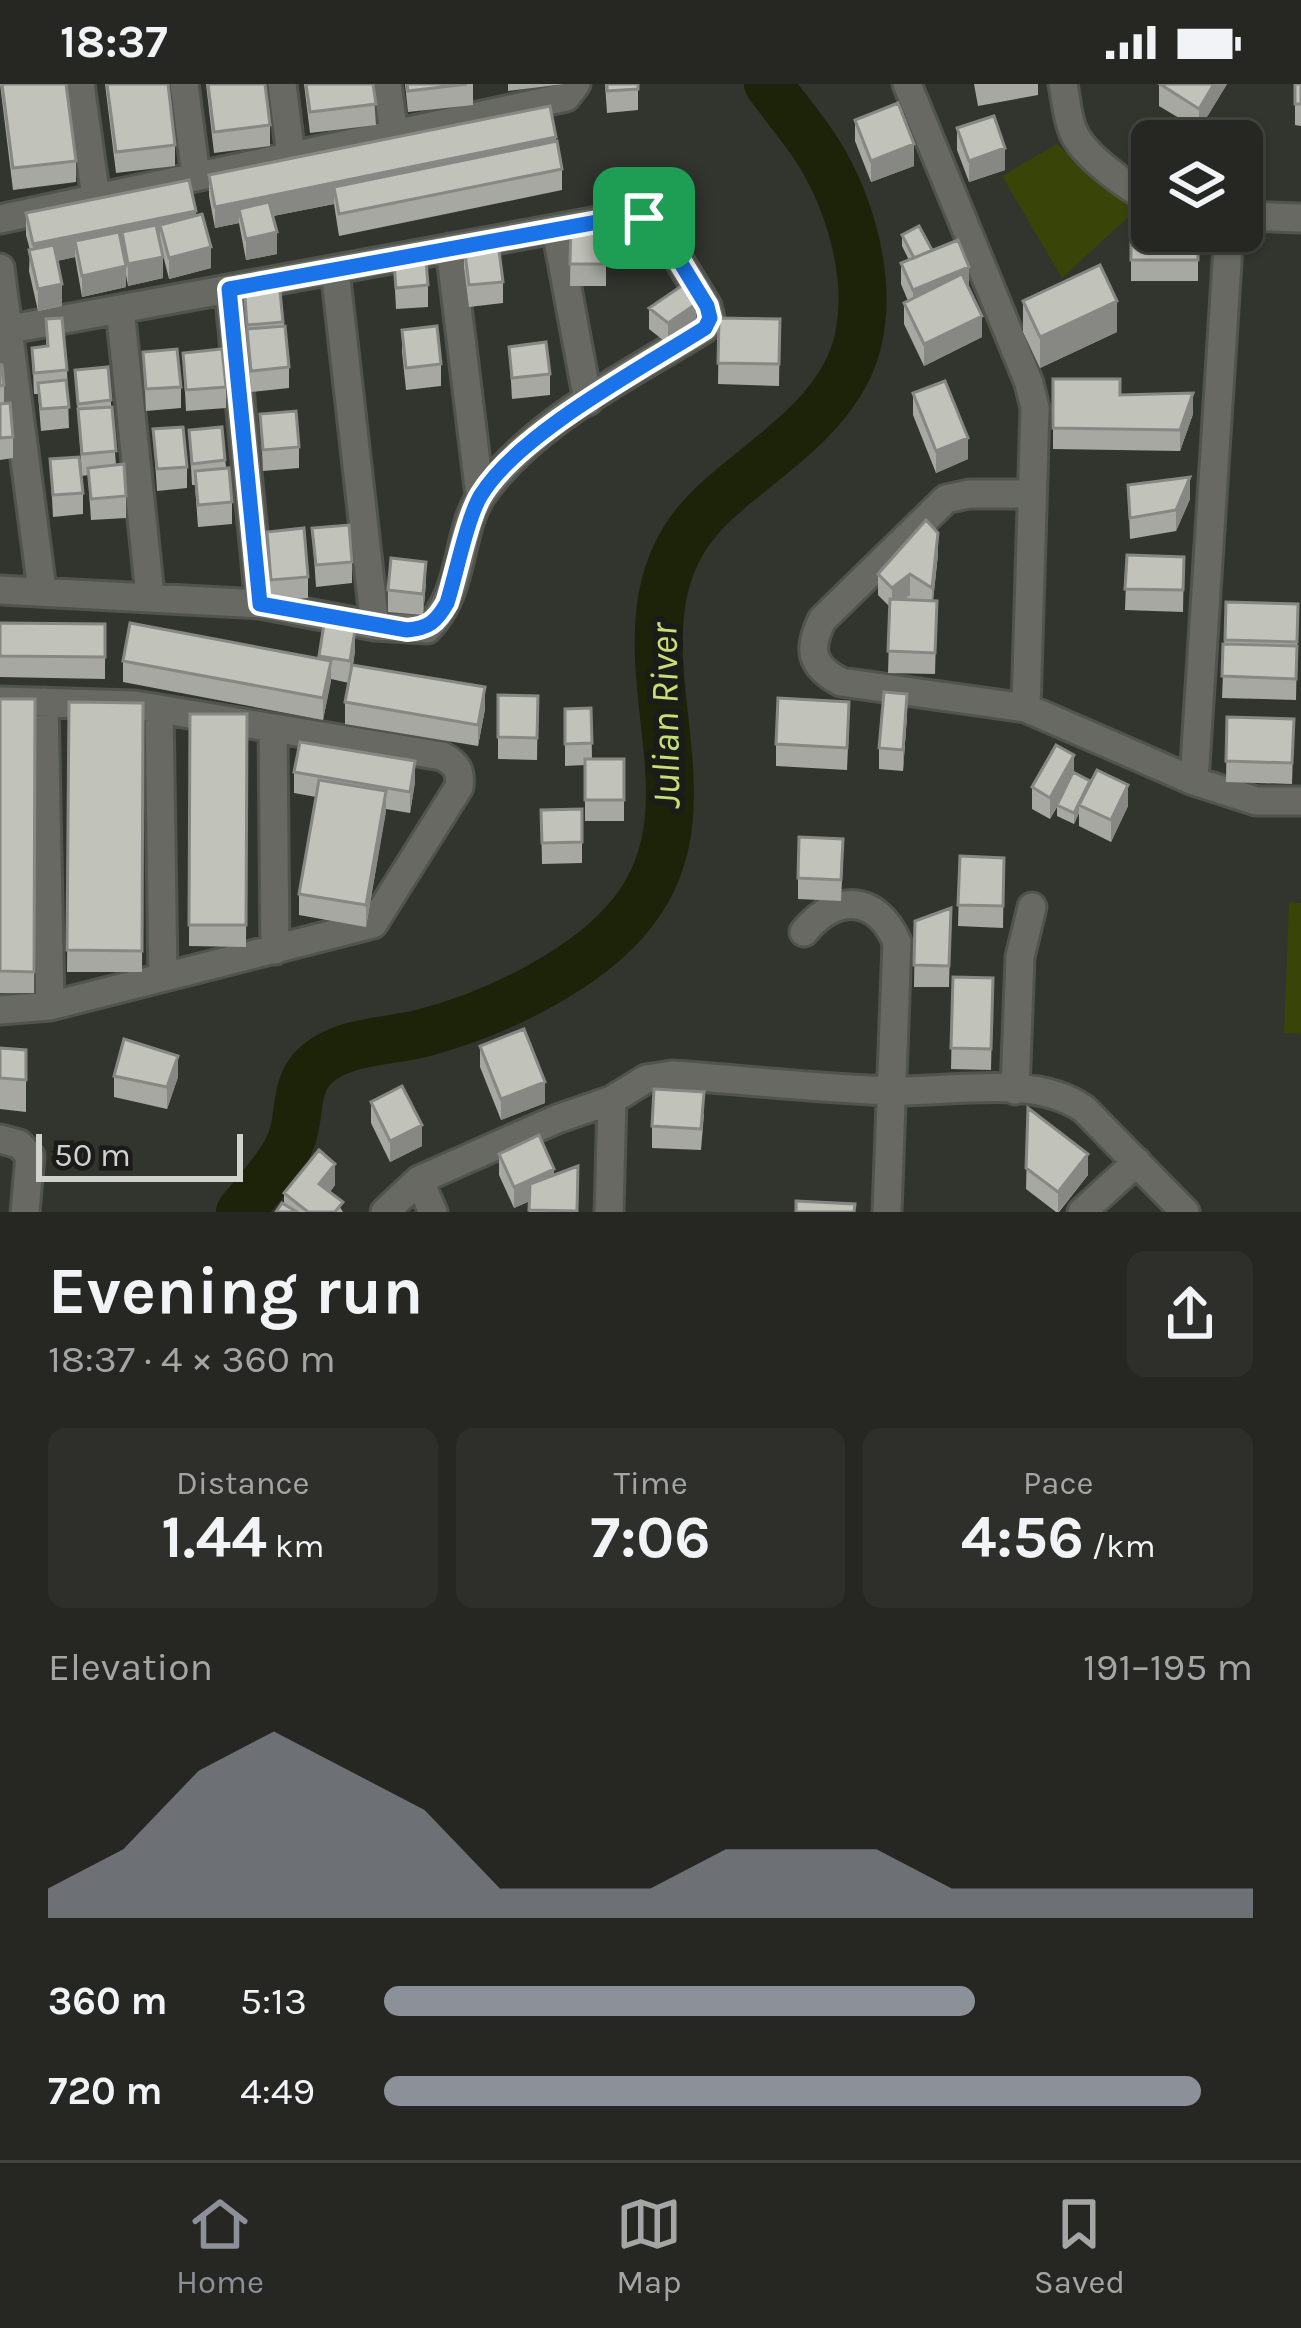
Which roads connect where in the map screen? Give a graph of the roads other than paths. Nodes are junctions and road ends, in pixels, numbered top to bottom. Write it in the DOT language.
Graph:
graph roads {
  1 [pos="80,84"];
  2 [pos="184,84"];
  3 [pos="282,84"];
  4 [pos="387,84"];
  5 [pos="488,84"];
  6 [pos="576,84"];
  7 [pos="907,84"];
  8 [pos="1063,84"];
  9 [pos="492,113"];
  10 [pos="394,134"];
  11 [pos="291,156"];
  12 [pos="196,177"];
  13 [pos="1131,190"];
  14 [pos="96,198"];
  15 [pos="1263,217"];
  16 [pos="1301,218"];
  17 [pos="0,219"];
  18 [pos="556,229"];
  19 [pos="450,248"];
  20 [pos="1228,252"];
  21 [pos="0,268"];
  22 [pos="335,270"];
  23 [pos="229,289"];
  24 [pos="120,309"];
  25 [pos="3,330"];
  26 [pos="588,401"];
  27 [pos="1032,494"];
  28 [pos="480,496"];
  29 [pos="0,590"];
  30 [pos="42,590"];
  31 [pos="150,596"];
  32 [pos="260,604"];
  33 [pos="375,626"];
  34 [pos="0,701"];
  35 [pos="44,702"];
  36 [pos="1026,708"];
  37 [pos="158,709"];
  38 [pos="273,730"];
  39 [pos="1194,781"];
  40 [pos="1301,801"];
  41 [pos="1032,908"];
  42 [pos="804,932"];
  43 [pos="275,950"];
  44 [pos="164,976"];
  45 [pos="50,1006"];
  46 [pos="0,1010"];
  47 [pos="1015,1090"];
  48 [pos="892,1091"];
  49 [pos="612,1100"];
  50 [pos="0,1139"];
  51 [pos="1137,1162"];
  52 [pos="419,1180"];
  53 [pos="25,1212"];
  54 [pos="385,1212"];
  55 [pos="433,1212"];
  56 [pos="609,1212"];
  57 [pos="887,1212"];
  58 [pos="1082,1212"];
  59 [pos="1185,1212"];
  1 -- 14 [label="street"];
  2 -- 12 [label="street"];
  3 -- 11 [label="street"];
  4 -- 10 [label="street"];
  5 -- 9 [label="street"];
  6 -- 9 [label="street"];
  7 -- 27 [label="street"];
  8 -- 13 [label="street"];
  9 -- 10 [label="street"];
  10 -- 11 [label="street"];
  11 -- 12 [label="street"];
  12 -- 14 [label="street"];
  14 -- 17 [label="street"];
  15 -- 16 [label="street"];
  18 -- 19 [label="street"];
  18 -- 26 [label="street"];
  18 -- 26 [label="street"];
  19 -- 22 [label="street"];
  19 -- 28 [label="street"];
  20 -- 39 [label="street"];
  21 -- 25 [label="street"];
  22 -- 23 [label="street"];
  22 -- 33 [label="street"];
  23 -- 24 [label="street"];
  23 -- 32 [label="street"];
  24 -- 25 [label="street"];
  24 -- 31 [label="street"];
  25 -- 30 [label="street"];
  26 -- 28 [label="street"];
  27 -- 36 [label="street"];
  27 -- 36 [label="street"];
  28 -- 33 [label="street"];
  29 -- 30 [label="street"];
  30 -- 31 [label="street"];
  31 -- 32 [label="street"];
  32 -- 33 [label="street"];
  34 -- 35 [label="street"];
  35 -- 37 [label="street"];
  35 -- 45 [label="street"];
  36 -- 39 [label="street"];
  37 -- 38 [label="street"];
  37 -- 44 [label="street"];
  38 -- 43 [label="street"];
  38 -- 43 [label="street"];
  39 -- 40 [label="street"];
  41 -- 47 [label="street"];
  42 -- 48 [label="street"];
  43 -- 44 [label="street"];
  44 -- 45 [label="street"];
  45 -- 46 [label="street"];
  47 -- 48 [label="street"];
  47 -- 51 [label="street"];
  48 -- 49 [label="street"];
  48 -- 57 [label="street"];
  49 -- 52 [label="street"];
  49 -- 56 [label="street"];
  50 -- 53 [label="street"];
  51 -- 58 [label="street"];
  51 -- 59 [label="street"];
  52 -- 54 [label="street"];
  52 -- 55 [label="street"];
}
